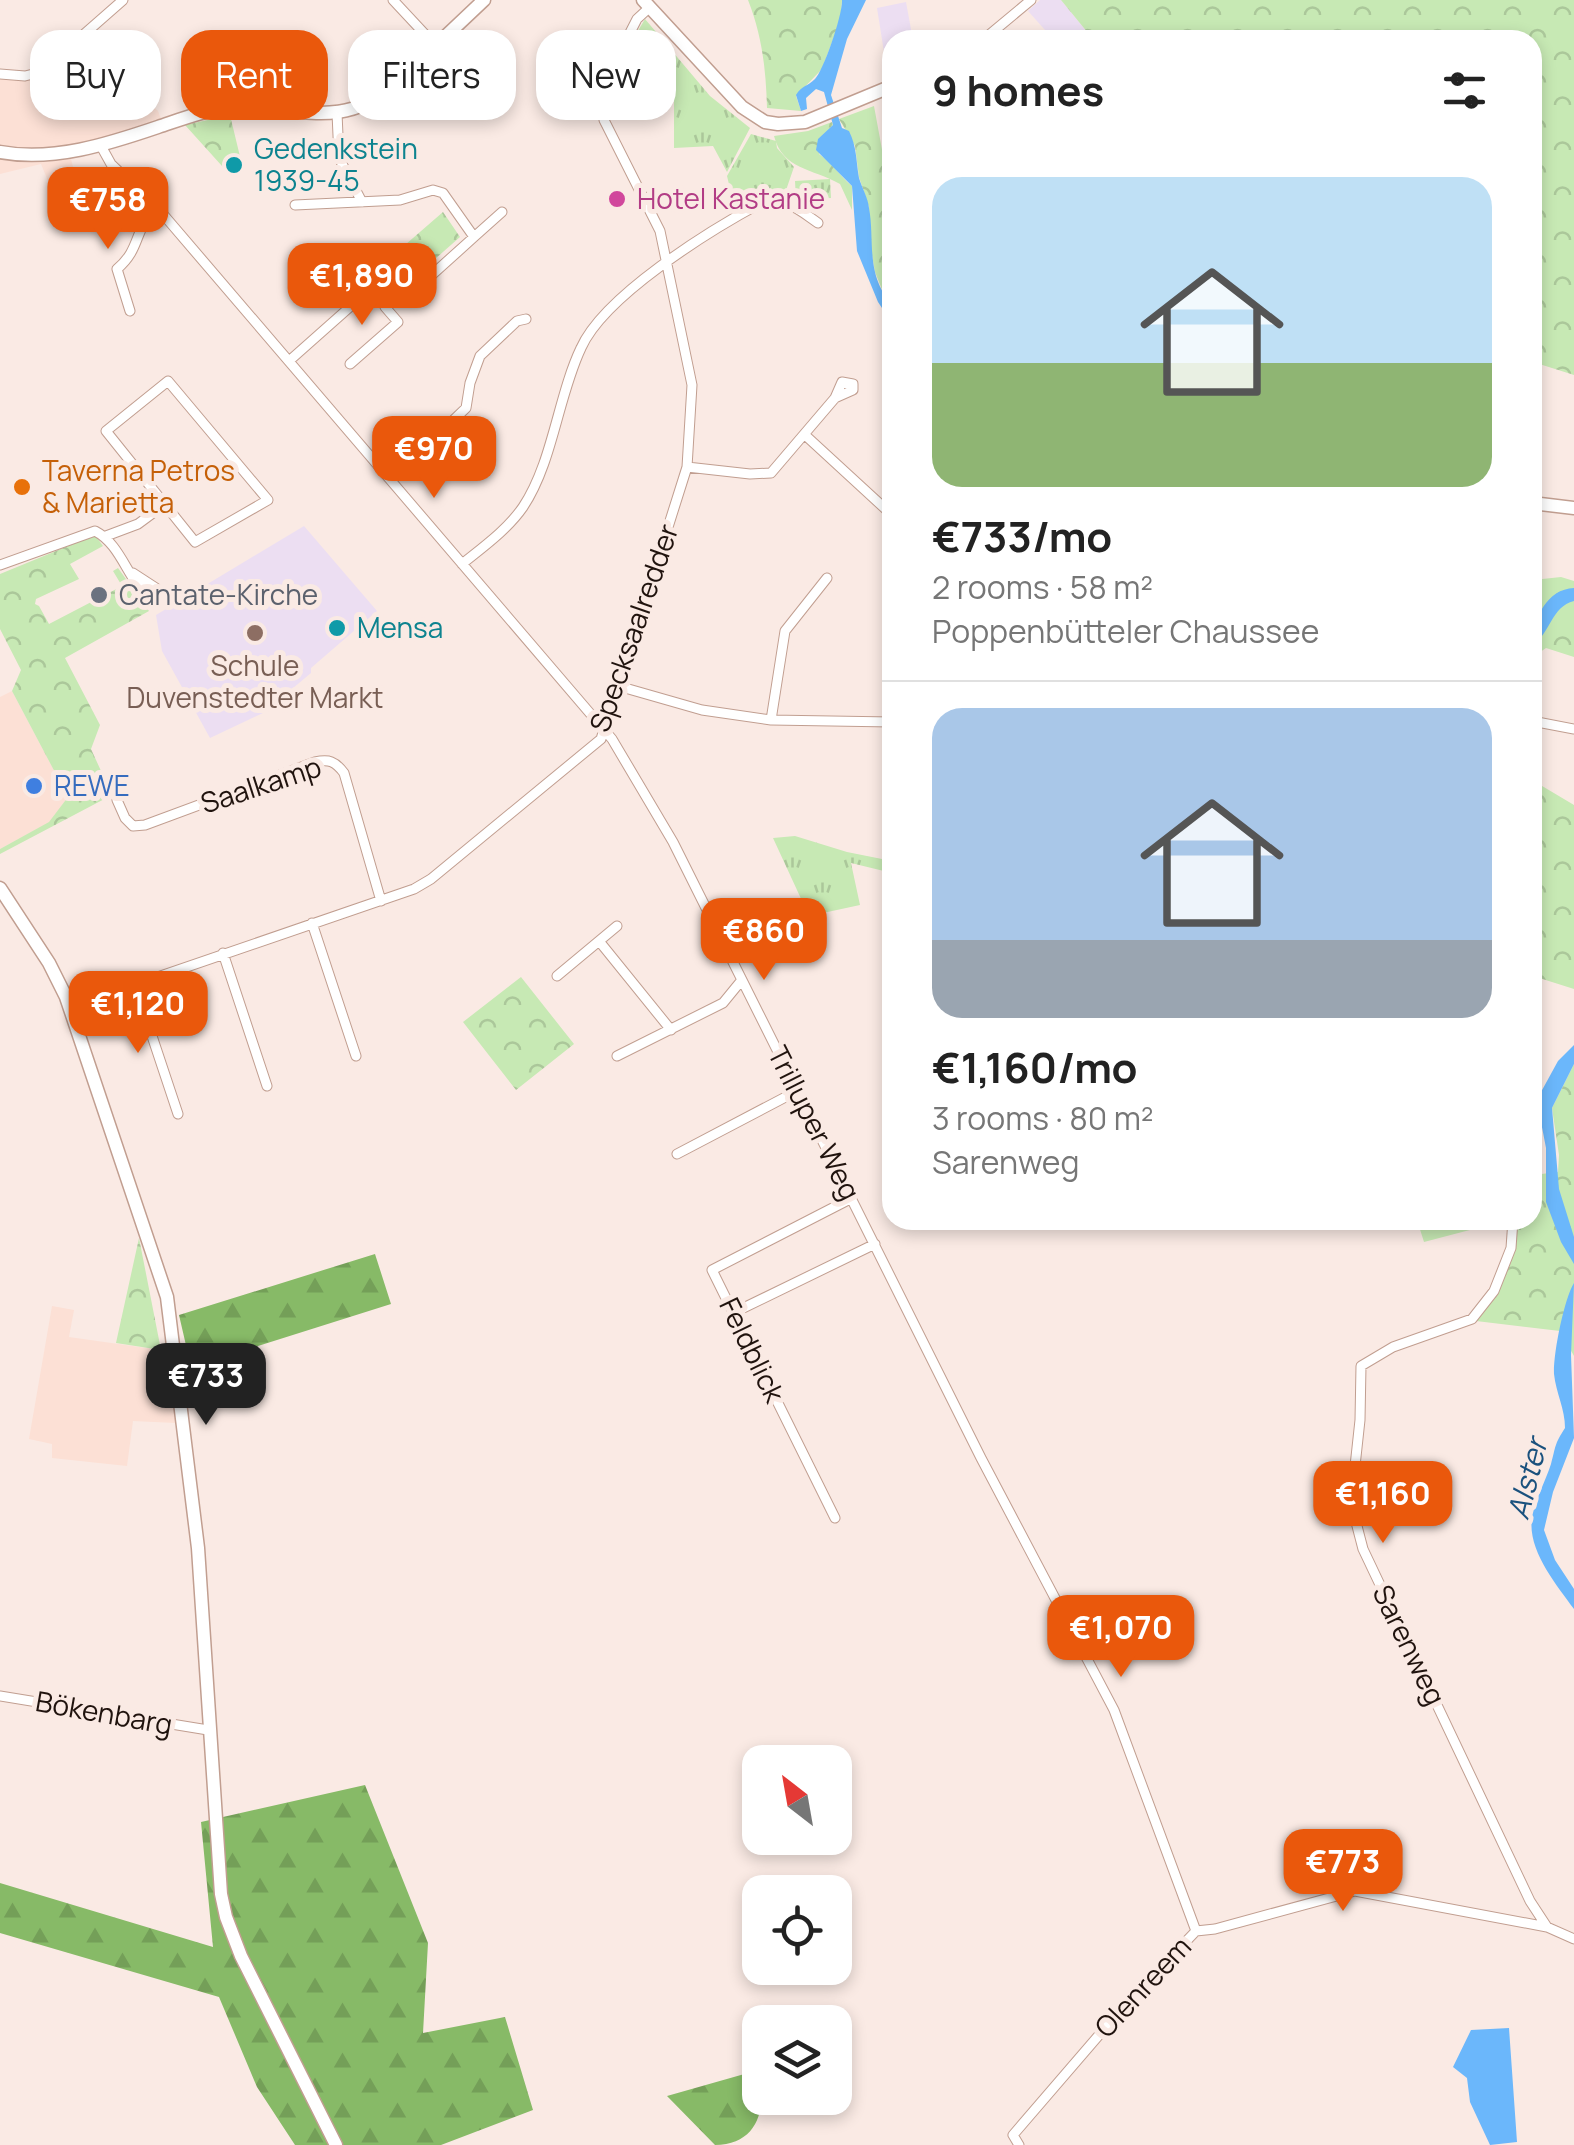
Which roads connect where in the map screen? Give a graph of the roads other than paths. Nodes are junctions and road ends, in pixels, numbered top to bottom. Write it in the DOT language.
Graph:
graph roads {
  1 [pos="123,0"];
  2 [pos="393,0"];
  3 [pos="484,0"];
  4 [pos="1031,0"];
  5 [pos="647,4"];
  6 [pos="421,30"];
  7 [pos="451,30"];
  8 [pos="995,30"];
  9 [pos="0,74"];
  10 [pos="882,90"];
  11 [pos="348,111"];
  12 [pos="337,113"];
  13 [pos="100,146"];
  14 [pos="0,152"];
  15 [pos="362,202"];
  16 [pos="295,205"];
  17 [pos="157,207"];
  18 [pos="502,212"];
  19 [pos="818,224"];
  20 [pos="474,237"];
  21 [pos="667,261"];
  22 [pos="369,290"];
  23 [pos="298,296"];
  24 [pos="386,302"];
  25 [pos="130,311"];
  26 [pos="526,319"];
  27 [pos="289,361"];
  28 [pos="350,364"];
  29 [pos="835,398"];
  30 [pos="805,434"];
  31 [pos="687,467"];
  32 [pos="391,480"];
  33 [pos="164,504"];
  34 [pos="1542,504"];
  35 [pos="882,505"];
  36 [pos="1574,508"];
  37 [pos="106,536"];
  38 [pos="462,564"];
  39 [pos="0,565"];
  40 [pos="133,573"];
  41 [pos="827,578"];
  42 [pos="618,686"];
  43 [pos="771,720"];
  44 [pos="882,722"];
  45 [pos="1542,723"];
  46 [pos="1574,729"];
  47 [pos="604,730"];
  48 [pos="117,800"];
  49 [pos="0,888"];
  50 [pos="381,900"];
  51 [pos="312,923"];
  52 [pos="617,926"];
  53 [pos="599,941"];
  54 [pos="223,952"];
  55 [pos="557,976"];
  56 [pos="741,981"];
  57 [pos="136,985"];
  58 [pos="70,1007"];
  59 [pos="671,1030"];
  60 [pos="356,1056"];
  61 [pos="617,1056"];
  62 [pos="267,1086"];
  63 [pos="797,1091"];
  64 [pos="178,1114"];
  65 [pos="677,1154"];
  66 [pos="852,1198"];
  67 [pos="1512,1230"];
  68 [pos="876,1244"];
  69 [pos="733,1314"];
  70 [pos="835,1518"];
  71 [pos="0,1696"];
  72 [pos="208,1730"];
  73 [pos="1547,1927"];
  74 [pos="1196,1931"];
  75 [pos="1574,1939"];
  76 [pos="336,2145"];
  77 [pos="1019,2145"];
  1 -- 9 [label="street"];
  2 -- 6 [label="street"];
  3 -- 7 [label="main road"];
  4 -- 8 [label="street"];
  5 -- 10 [label="main road"];
  5 -- 21 [label="street, Specksaalredder"];
  11 -- 12 [label="main road"];
  12 -- 13 [label="main road"];
  12 -- 15 [label="street"];
  13 -- 14 [label="main road"];
  13 -- 17 [label="street, Trilluper Weg"];
  15 -- 16 [label="street"];
  15 -- 20 [label="street"];
  17 -- 25 [label="street"];
  17 -- 27 [label="street, Trilluper Weg"];
  18 -- 20 [label="street"];
  19 -- 21 [label="street"];
  20 -- 24 [label="street"];
  21 -- 31 [label="street, Specksaalredder"];
  21 -- 38 [label="street"];
  22 -- 23 [label="street"];
  22 -- 24 [label="street"];
  22 -- 27 [label="street"];
  24 -- 28 [label="street"];
  26 -- 32 [label="street"];
  27 -- 32 [label="street, Trilluper Weg"];
  29 -- 30 [label="street"];
  30 -- 31 [label="street"];
  30 -- 35 [label="street"];
  31 -- 42 [label="street, Specksaalredder"];
  32 -- 38 [label="street, Trilluper Weg"];
  33 -- 33 [label="street"];
  33 -- 37 [label="street"];
  34 -- 36 [label="main road"];
  37 -- 39 [label="street"];
  37 -- 40 [label="street"];
  38 -- 47 [label="street, Trilluper Weg"];
  41 -- 43 [label="street"];
  42 -- 43 [label="street"];
  42 -- 47 [label="street, Specksaalredder"];
  43 -- 44 [label="street"];
  45 -- 46 [label="street"];
  47 -- 50 [label="street, Specksaalredder"];
  47 -- 56 [label="street, Trilluper Weg"];
  48 -- 50 [label="street, Saalkamp"];
  49 -- 58 [label="main road"];
  50 -- 51 [label="street, Specksaalredder"];
  51 -- 54 [label="street, Specksaalredder"];
  51 -- 60 [label="street"];
  52 -- 53 [label="street"];
  53 -- 55 [label="street"];
  53 -- 59 [label="street"];
  54 -- 57 [label="street, Specksaalredder"];
  54 -- 62 [label="street"];
  56 -- 59 [label="street"];
  56 -- 63 [label="street, Trilluper Weg"];
  57 -- 58 [label="street, Specksaalredder"];
  57 -- 64 [label="street"];
  58 -- 72 [label="main road"];
  59 -- 61 [label="street"];
  63 -- 65 [label="street"];
  63 -- 66 [label="street, Trilluper Weg"];
  66 -- 68 [label="street, Trilluper Weg"];
  66 -- 69 [label="street, Feldblick"];
  67 -- 73 [label="street, Sarenweg"];
  68 -- 69 [label="street"];
  68 -- 74 [label="street, Trilluper Weg"];
  69 -- 70 [label="street, Feldblick"];
  71 -- 72 [label="street, Bökenbarg"];
  72 -- 76 [label="main road"];
  73 -- 74 [label="street, Olenreem"];
  73 -- 75 [label="street"];
  74 -- 77 [label="street, Olenreem"];
}
